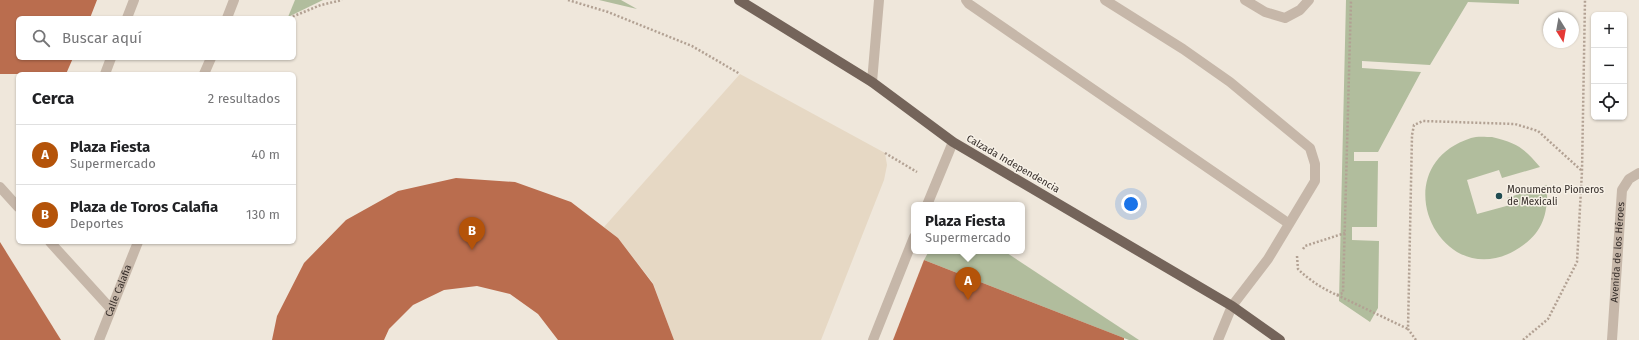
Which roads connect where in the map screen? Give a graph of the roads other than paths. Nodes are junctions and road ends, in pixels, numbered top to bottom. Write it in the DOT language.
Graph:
graph roads {
  1 [pos="134,0"];
  2 [pos="234,0"];
  3 [pos="739,0"];
  4 [pos="879,0"];
  5 [pos="966,0"];
  6 [pos="1105,0"];
  7 [pos="1245,0"];
  8 [pos="1309,0"];
  9 [pos="128,16"];
  10 [pos="228,16"];
  11 [pos="110,60"];
  12 [pos="210,60"];
  13 [pos="106,72"];
  14 [pos="205,72"];
  15 [pos="872,82"];
  16 [pos="952,142"];
  17 [pos="1639,172"];
  18 [pos="0,187"];
  19 [pos="928,202"];
  20 [pos="16,205"];
  21 [pos="1288,223"];
  22 [pos="52,244"];
  23 [pos="137,244"];
  24 [pos="911,245"];
  25 [pos="1232,306"];
  26 [pos="111,309"];
  27 [pos="99,340"];
  28 [pos="873,340"];
  29 [pos="1218,340"];
  30 [pos="1280,340"];
  31 [pos="1612,340"];
  1 -- 9 [label="street"];
  2 -- 10 [label="street"];
  3 -- 15 [label="main road, Calzada Independencia"];
  4 -- 15 [label="street"];
  5 -- 21 [label="street"];
  6 -- 21 [label="street"];
  7 -- 8 [label="street"];
  11 -- 13 [label="street"];
  12 -- 14 [label="street"];
  15 -- 16 [label="main road, Calzada Independencia"];
  16 -- 19 [label="street"];
  16 -- 25 [label="main road, Calzada Independencia"];
  17 -- 31 [label="street, Avenida de los Héroes"];
  18 -- 20 [label="street"];
  21 -- 25 [label="street"];
  22 -- 26 [label="street"];
  23 -- 26 [label="street, Calle Calafia"];
  24 -- 28 [label="street"];
  25 -- 29 [label="street"];
  25 -- 30 [label="main road, Calzada Independencia"];
  26 -- 27 [label="street, Calle Calafia"];
}
